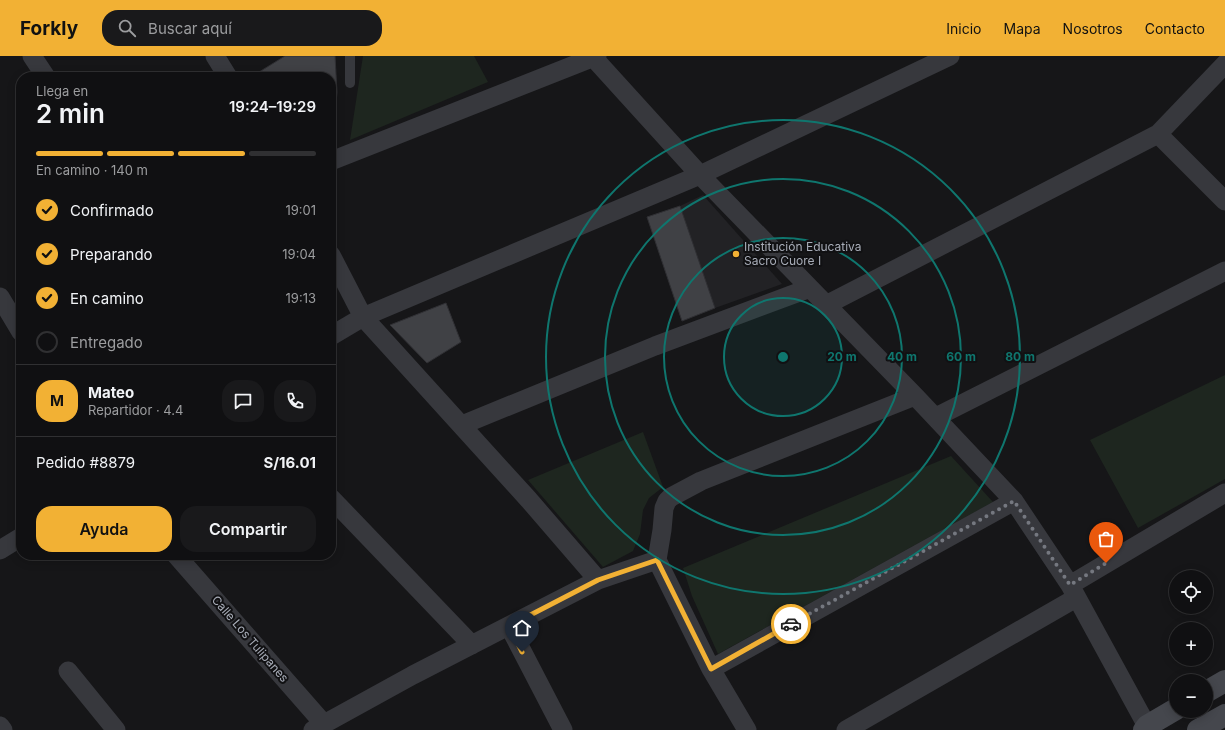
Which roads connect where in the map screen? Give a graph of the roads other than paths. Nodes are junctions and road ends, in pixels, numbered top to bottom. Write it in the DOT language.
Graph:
graph roads {
  1 [pos="32,56"];
  2 [pos="215,56"];
  3 [pos="350,56"];
  4 [pos="950,56"];
  5 [pos="594,57"];
  6 [pos="1225,64"];
  7 [pos="43,72"];
  8 [pos="225,72"];
  9 [pos="350,83"];
  10 [pos="1158,134"];
  11 [pos="336,159"];
  12 [pos="700,175"];
  13 [pos="1225,201"];
  14 [pos="336,265"];
  15 [pos="1225,271"];
  16 [pos="810,288"];
  17 [pos="0,297"];
  18 [pos="826,305"];
  19 [pos="362,318"];
  20 [pos="16,324"];
  21 [pos="336,333"];
  22 [pos="916,396"];
  23 [pos="936,418"];
  24 [pos="462,425"];
  25 [pos="1225,493"];
  26 [pos="1014,501"];
  27 [pos="336,503"];
  28 [pos="16,540"];
  29 [pos="0,550"];
  30 [pos="180,560"];
  31 [pos="657,560"];
  32 [pos="598,580"];
  33 [pos="1073,591"];
  34 [pos="509,626"];
  35 [pos="472,645"];
  36 [pos="711,669"];
  37 [pos="68,671"];
  38 [pos="1225,681"];
  39 [pos="1213,688"];
  40 [pos="1169,713"];
  41 [pos="1225,715"];
  42 [pos="0,726"];
  43 [pos="319,727"];
  44 [pos="1146,728"];
  45 [pos="3,730"];
  46 [pos="116,730"];
  47 [pos="562,730"];
  48 [pos="747,730"];
  49 [pos="846,730"];
  50 [pos="1198,730"];
  1 -- 7 [label="street"];
  2 -- 8 [label="street"];
  3 -- 9 [label="lane"];
  4 -- 12 [label="street"];
  5 -- 11 [label="street"];
  5 -- 12 [label="street"];
  6 -- 10 [label="street"];
  10 -- 13 [label="street"];
  10 -- 18 [label="street"];
  12 -- 16 [label="street"];
  12 -- 19 [label="street"];
  14 -- 19 [label="street"];
  15 -- 23 [label="street"];
  16 -- 18 [label="street"];
  16 -- 24 [label="street"];
  17 -- 20 [label="street"];
  18 -- 22 [label="street"];
  19 -- 21 [label="street"];
  19 -- 24 [label="street"];
  22 -- 23 [label="street"];
  22 -- 31 [label="street"];
  23 -- 26 [label="street"];
  24 -- 32 [label="street"];
  25 -- 33 [label="street"];
  26 -- 33 [label="street"];
  26 -- 36 [label="street"];
  27 -- 35 [label="street"];
  28 -- 29 [label="street"];
  30 -- 43 [label="street, Calle Los Tulipanes"];
  31 -- 32 [label="street"];
  31 -- 36 [label="street"];
  32 -- 34 [label="street"];
  33 -- 44 [label="street"];
  33 -- 49 [label="street"];
  34 -- 35 [label="street"];
  34 -- 47 [label="street"];
  35 -- 43 [label="street"];
  36 -- 48 [label="street"];
  37 -- 46 [label="street"];
  38 -- 39 [label="main road"];
  40 -- 44 [label="main road"];
  41 -- 50 [label="main road"];
  42 -- 45 [label="street"];
}
